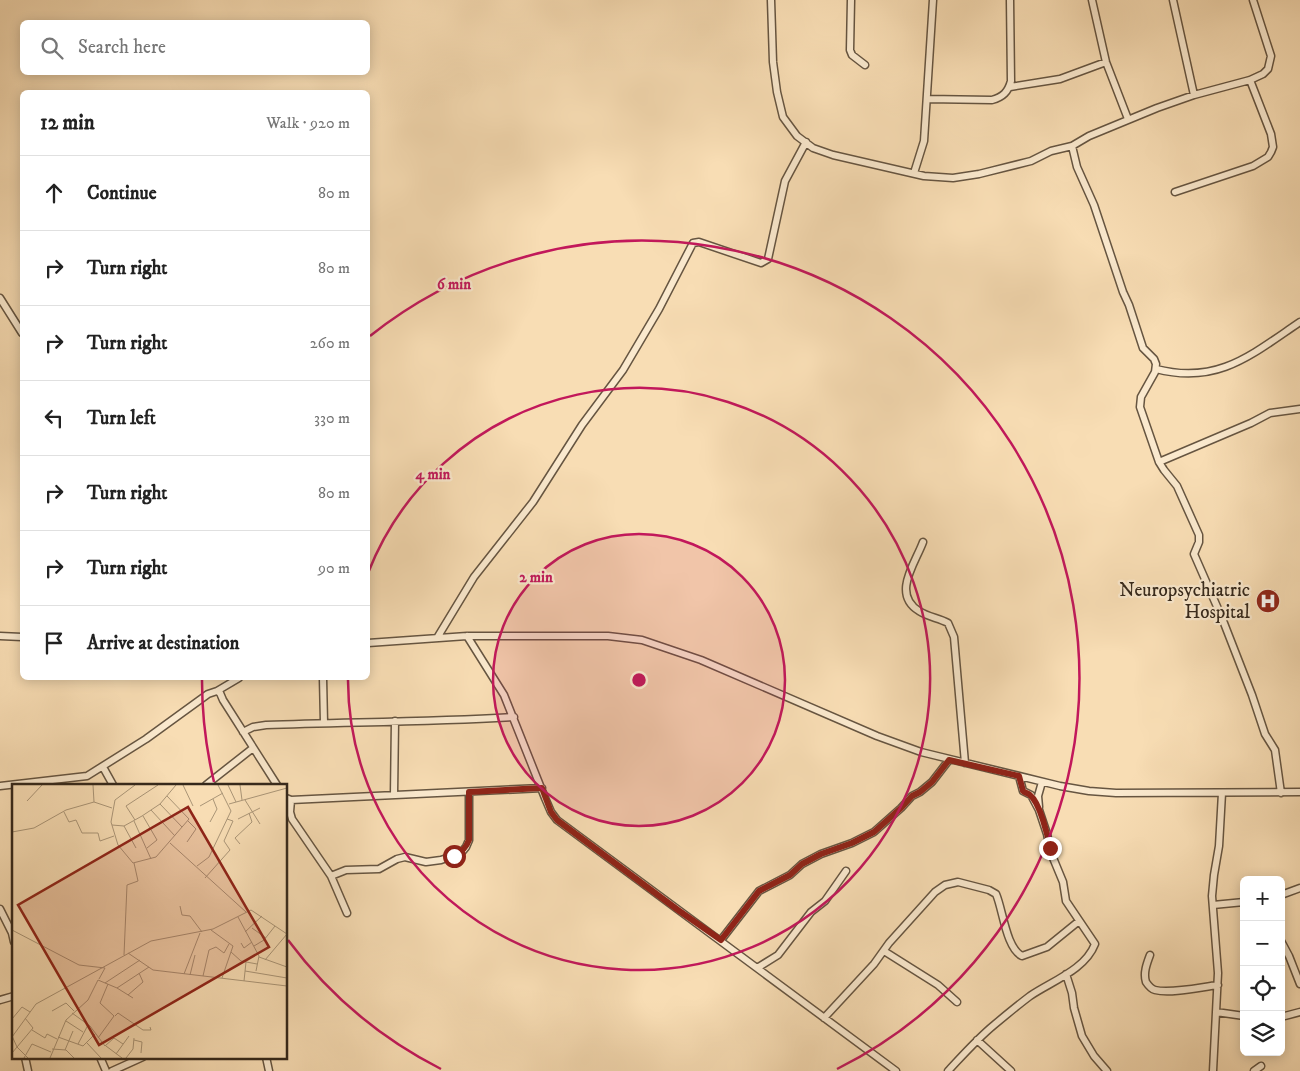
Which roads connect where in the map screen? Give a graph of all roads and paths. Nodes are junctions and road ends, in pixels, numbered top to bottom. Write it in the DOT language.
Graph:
graph roads {
  1 [pos="771,0"];
  2 [pos="852,0"];
  3 [pos="933,0"];
  4 [pos="1010,0"];
  5 [pos="1092,0"];
  6 [pos="1173,0"];
  7 [pos="1253,0"];
  8 [pos="1106,62"];
  9 [pos="865,65"];
  10 [pos="1250,80"];
  11 [pos="1010,87"];
  12 [pos="1194,94"];
  13 [pos="928,99"];
  14 [pos="1128,119"];
  15 [pos="806,142"];
  16 [pos="1072,146"];
  17 [pos="914,173"];
  18 [pos="1175,192"];
  19 [pos="0,298"];
  20 [pos="1300,322"];
  21 [pos="20,330"];
  22 [pos="1156,369"];
  23 [pos="1300,409"];
  24 [pos="1159,462"];
  25 [pos="923,542"];
  26 [pos="0,636"];
  27 [pos="467,636"];
  28 [pos="20,637"];
  29 [pos="437,638"];
  30 [pos="370,643"];
  31 [pos="235,680"];
  32 [pos="323,680"];
  33 [pos="217,690"];
  34 [pos="514,717"];
  35 [pos="395,721"];
  36 [pos="324,723"];
  37 [pos="243,732"];
  38 [pos="253,748"];
  39 [pos="949,760"];
  40 [pos="965,763"];
  41 [pos="103,766"];
  42 [pos="1019,776"];
  43 [pos="1042,782"];
  44 [pos="17,784"];
  45 [pos="112,784"];
  46 [pos="207,784"];
  47 [pos="276,784"];
  48 [pos="542,788"];
  49 [pos="469,792"];
  50 [pos="1300,792"];
  51 [pos="1222,793"];
  52 [pos="1282,793"];
  53 [pos="394,795"];
  54 [pos="288,799"];
  55 [pos="1039,810"];
  56 [pos="846,871"];
  57 [pos="331,876"];
  58 [pos="1300,888"];
  59 [pos="1285,894"];
  60 [pos="1240,902"];
  61 [pos="1213,905"];
  62 [pos="1,913"];
  63 [pos="347,913"];
  64 [pos="1080,921"];
  65 [pos="12,931"];
  66 [pos="721,940"];
  67 [pos="1285,950"];
  68 [pos="884,951"];
  69 [pos="1150,954"];
  70 [pos="757,968"];
  71 [pos="1066,974"];
  72 [pos="1218,984"];
  73 [pos="1300,984"];
  74 [pos="957,1002"];
  75 [pos="1216,1012"];
  76 [pos="1300,1012"];
  77 [pos="1240,1015"];
  78 [pos="1285,1016"];
  79 [pos="824,1018"];
  80 [pos="977,1040"];
  81 [pos="25,1058"];
  82 [pos="100,1058"];
  83 [pos="141,1058"];
  84 [pos="266,1058"];
  85 [pos="1261,1066"];
  86 [pos="28,1071"];
  87 [pos="106,1071"];
  88 [pos="112,1071"];
  89 [pos="269,1071"];
  90 [pos="896,1071"];
  91 [pos="948,1071"];
  92 [pos="1011,1071"];
  93 [pos="1107,1071"];
  94 [pos="1213,1071"];
  95 [pos="1254,1071"];
  1 -- 15 [label="street"];
  2 -- 9 [label="street"];
  3 -- 13 [label="street"];
  4 -- 11 [label="street"];
  5 -- 8 [label="street"];
  6 -- 12 [label="street"];
  7 -- 10 [label="street"];
  8 -- 11 [label="street"];
  8 -- 14 [label="street"];
  10 -- 12 [label="street"];
  10 -- 18 [label="street"];
  11 -- 13 [label="street"];
  12 -- 14 [label="street"];
  13 -- 17 [label="street"];
  14 -- 16 [label="street"];
  15 -- 17 [label="street"];
  15 -- 29 [label="street"];
  16 -- 17 [label="street"];
  16 -- 22 [label="street"];
  19 -- 21 [label="street"];
  20 -- 22 [label="street"];
  22 -- 24 [label="street"];
  23 -- 24 [label="street"];
  24 -- 52 [label="street"];
  25 -- 40 [label="street"];
  26 -- 28 [label="street"];
  27 -- 29 [label="street"];
  27 -- 34 [label="street"];
  27 -- 39 [label="street"];
  29 -- 30 [label="street"];
  31 -- 33 [label="street"];
  32 -- 36 [label="street"];
  33 -- 37 [label="street"];
  33 -- 41 [label="street"];
  34 -- 35 [label="street"];
  34 -- 48 [label="street"];
  35 -- 36 [label="street"];
  35 -- 53 [label="street"];
  36 -- 37 [label="street"];
  37 -- 38 [label="street"];
  38 -- 46 [label="street"];
  38 -- 47 [label="street"];
  39 -- 40 [label="street"];
  39 -- 66 [label="street"];
  40 -- 42 [label="street"];
  41 -- 44 [label="street"];
  41 -- 45 [label="street"];
  42 -- 43 [label="street"];
  42 -- 55 [label="street"];
  43 -- 51 [label="street"];
  43 -- 55 [label="street"];
  48 -- 49 [label="street"];
  48 -- 66 [label="street"];
  49 -- 53 [label="street"];
  49 -- 57 [label="street"];
  50 -- 52 [label="street"];
  51 -- 52 [label="street"];
  51 -- 61 [label="street"];
  53 -- 54 [label="street"];
  54 -- 57 [label="street"];
  55 -- 64 [label="street"];
  56 -- 70 [label="street"];
  57 -- 63 [label="street"];
  58 -- 59 [label="street"];
  60 -- 61 [label="street"];
  61 -- 72 [label="street"];
  62 -- 65 [label="street"];
  64 -- 68 [label="street"];
  64 -- 71 [label="street"];
  66 -- 70 [label="street"];
  67 -- 73 [label="street"];
  68 -- 74 [label="street"];
  68 -- 79 [label="street"];
  69 -- 72 [label="street"];
  70 -- 79 [label="street"];
  71 -- 80 [label="street"];
  71 -- 93 [label="street"];
  72 -- 75 [label="street"];
  75 -- 77 [label="street"];
  75 -- 94 [label="street"];
  76 -- 78 [label="street"];
  79 -- 90 [label="street"];
  80 -- 91 [label="street"];
  80 -- 92 [label="street"];
  81 -- 86 [label="street"];
  82 -- 87 [label="street"];
  83 -- 88 [label="street"];
  84 -- 89 [label="street"];
  85 -- 95 [label="street"];
}
